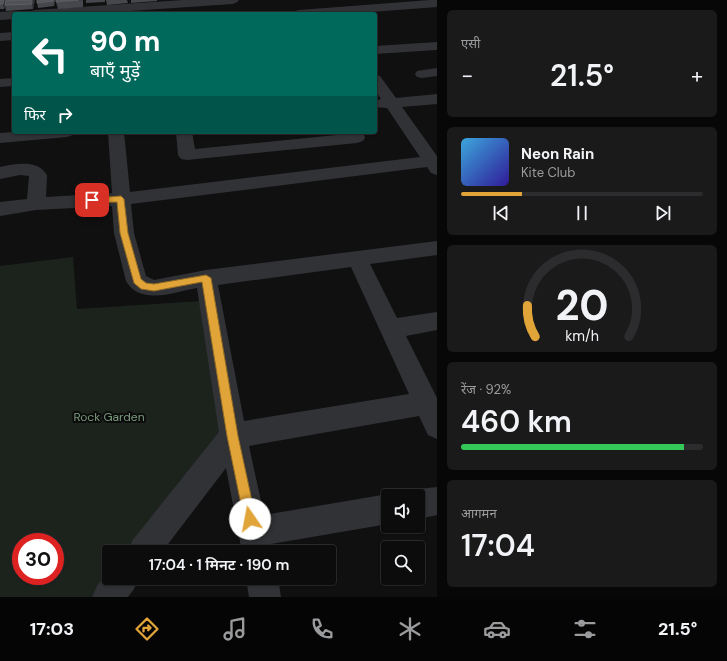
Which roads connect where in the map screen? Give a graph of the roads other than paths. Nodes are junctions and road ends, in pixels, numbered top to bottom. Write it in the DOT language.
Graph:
graph roads {
  1 [pos="233,0"];
  2 [pos="317,0"];
  3 [pos="437,3"];
  4 [pos="63,12"];
  5 [pos="328,12"];
  6 [pos="340,12"];
  7 [pos="0,16"];
  8 [pos="12,16"];
  9 [pos="12,36"];
  10 [pos="0,37"];
  11 [pos="437,46"];
  12 [pos="377,50"];
  13 [pos="437,72"];
  14 [pos="422,74"];
  15 [pos="12,82"];
  16 [pos="377,82"];
  17 [pos="0,83"];
  18 [pos="437,99"];
  19 [pos="391,103"];
  20 [pos="377,105"];
  21 [pos="45,134"];
  22 [pos="116,134"];
  23 [pos="184,134"];
  24 [pos="356,134"];
  25 [pos="0,138"];
  26 [pos="437,143"];
  27 [pos="420,145"];
  28 [pos="434,165"];
  29 [pos="0,173"];
  30 [pos="121,199"];
  31 [pos="36,204"];
  32 [pos="0,209"];
  33 [pos="437,248"];
  34 [pos="358,260"];
  35 [pos="206,278"];
  36 [pos="437,321"];
  37 [pos="392,329"];
  38 [pos="426,402"];
  39 [pos="437,426"];
  40 [pos="233,436"];
  41 [pos="437,501"];
  42 [pos="425,503"];
  43 [pos="381,511"];
  44 [pos="255,542"];
  45 [pos="148,545"];
  46 [pos="117,585"];
  47 [pos="263,585"];
  48 [pos="108,597"];
  49 [pos="265,597"];
  1 -- 4 [label="street"];
  2 -- 5 [label="street"];
  3 -- 6 [label="street"];
  7 -- 8 [label="street"];
  9 -- 10 [label="street"];
  11 -- 12 [label="street"];
  13 -- 14 [label="street"];
  15 -- 17 [label="street"];
  16 -- 19 [label="street"];
  18 -- 19 [label="street"];
  19 -- 20 [label="street"];
  19 -- 27 [label="street"];
  21 -- 25 [label="street"];
  22 -- 30 [label="street"];
  23 -- 24 [label="street"];
  26 -- 27 [label="street"];
  27 -- 28 [label="street"];
  28 -- 30 [label="street"];
  29 -- 31 [label="street"];
  30 -- 31 [label="street"];
  30 -- 35 [label="street"];
  31 -- 32 [label="street"];
  33 -- 34 [label="street"];
  34 -- 35 [label="street"];
  34 -- 37 [label="street"];
  35 -- 40 [label="street"];
  36 -- 37 [label="street"];
  37 -- 38 [label="street"];
  38 -- 39 [label="street"];
  38 -- 40 [label="street"];
  40 -- 44 [label="street"];
  40 -- 45 [label="street"];
  41 -- 42 [label="street"];
  43 -- 44 [label="street"];
  46 -- 48 [label="street"];
  47 -- 49 [label="street"];
}
